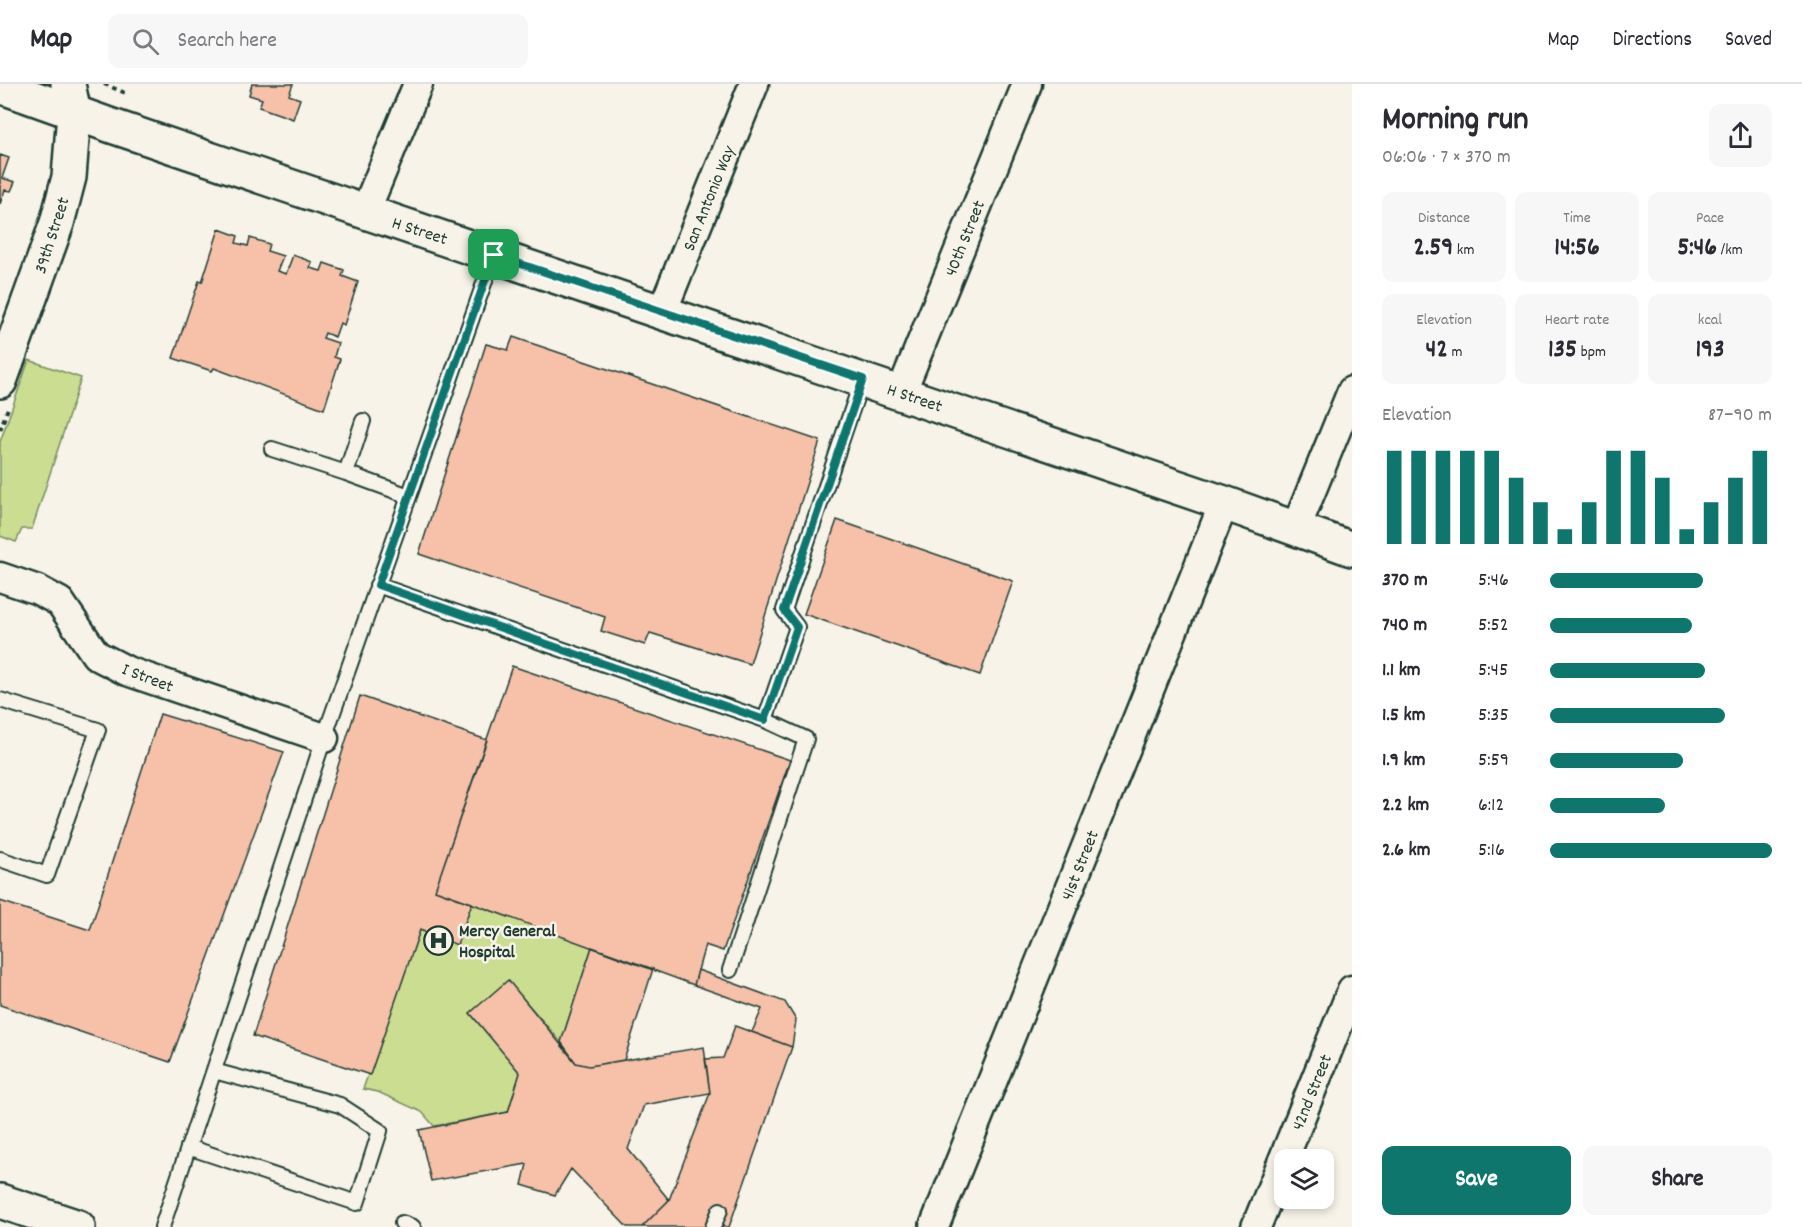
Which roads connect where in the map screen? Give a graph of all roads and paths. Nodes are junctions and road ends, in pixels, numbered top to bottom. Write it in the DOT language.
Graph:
graph roads {
  1 [pos="104,84"];
  2 [pos="418,84"];
  3 [pos="754,84"];
  4 [pos="1027,84"];
  5 [pos="0,86"];
  6 [pos="71,99"];
  7 [pos="120,101"];
  8 [pos="365,212"];
  9 [pos="494,255"];
  10 [pos="662,312"];
  11 [pos="863,379"];
  12 [pos="0,381"];
  13 [pos="1352,392"];
  14 [pos="901,393"];
  15 [pos="363,421"];
  16 [pos="272,449"];
  17 [pos="346,473"];
  18 [pos="409,496"];
  19 [pos="1224,503"];
  20 [pos="1296,528"];
  21 [pos="1352,549"];
  22 [pos="0,577"];
  23 [pos="378,585"];
  24 [pos="0,700"];
  25 [pos="765,720"];
  26 [pos="324,738"];
  27 [pos="0,859"];
  28 [pos="730,970"];
  29 [pos="1352,990"];
  30 [pos="214,1071"];
  31 [pos="188,1147"];
  32 [pos="0,1201"];
  33 [pos="720,1209"];
  34 [pos="78,1227"];
  35 [pos="162,1227"];
  36 [pos="713,1227"];
  37 [pos="934,1227"];
  38 [pos="1256,1227"];
  1 -- 7 [label="path"];
  2 -- 8 [label="street"];
  3 -- 10 [label="street, San Antonio Way"];
  4 -- 14 [label="street, 40th Street"];
  5 -- 6 [label="main road, H Street"];
  6 -- 8 [label="main road, H Street"];
  6 -- 12 [label="main road, 39th Street"];
  8 -- 9 [label="main road, H Street"];
  9 -- 10 [label="main road, H Street"];
  9 -- 18 [label="lane"];
  10 -- 11 [label="main road, H Street"];
  11 -- 14 [label="main road, H Street"];
  11 -- 25 [label="lane"];
  13 -- 20 [label="street"];
  14 -- 19 [label="main road, H Street"];
  15 -- 17 [label="lane"];
  16 -- 17 [label="lane"];
  17 -- 18 [label="lane"];
  18 -- 23 [label="lane"];
  19 -- 20 [label="main road, H Street"];
  19 -- 37 [label="street, 41st Street"];
  20 -- 21 [label="main road, H Street"];
  22 -- 26 [label="street, I Street"];
  23 -- 25 [label="lane"];
  23 -- 26 [label="lane"];
  24 -- 27 [label="lane"];
  25 -- 28 [label="lane"];
  26 -- 30 [label="lane"];
  29 -- 38 [label="street, 42nd Street"];
  30 -- 31 [label="lane"];
  30 -- 31 [label="lane"];
  31 -- 35 [label="lane"];
  32 -- 34 [label="main road"];
  33 -- 36 [label="lane"];
}
